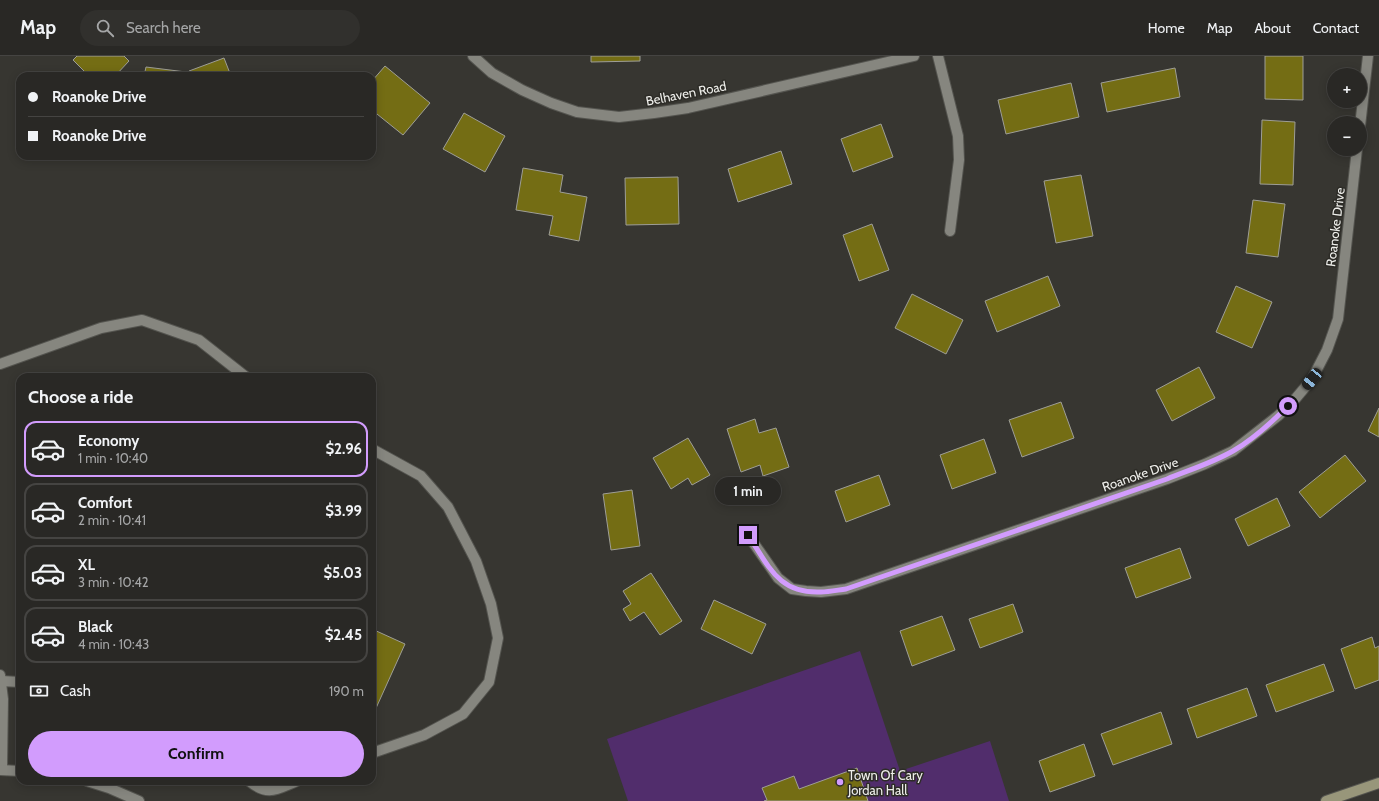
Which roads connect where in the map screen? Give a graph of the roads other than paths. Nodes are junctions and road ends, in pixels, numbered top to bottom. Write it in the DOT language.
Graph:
graph roads {
  1 [pos="473,56"];
  2 [pos="914,56"];
  3 [pos="938,56"];
  4 [pos="1368,56"];
  5 [pos="1361,116"];
  6 [pos="1356,156"];
  7 [pos="950,231"];
  8 [pos="0,364"];
  9 [pos="241,373"];
  10 [pos="376,451"];
  11 [pos="748,535"];
  12 [pos="0,678"];
  13 [pos="16,681"];
  14 [pos="376,752"];
  15 [pos="1,770"];
  16 [pos="16,772"];
  17 [pos="1379,783"];
  18 [pos="100,785"];
  19 [pos="254,785"];
  20 [pos="286,785"];
  21 [pos="139,801"];
  22 [pos="1326,801"];
  1 -- 2 [label="street, Belhaven Road"];
  3 -- 7 [label="street"];
  4 -- 5 [label="street"];
  6 -- 11 [label="street, Roanoke Drive"];
  8 -- 9 [label="street"];
  10 -- 14 [label="street"];
  12 -- 13 [label="street"];
  12 -- 15 [label="street"];
  15 -- 16 [label="street"];
  17 -- 22 [label="main road"];
  18 -- 21 [label="street"];
  19 -- 20 [label="street"];
}
